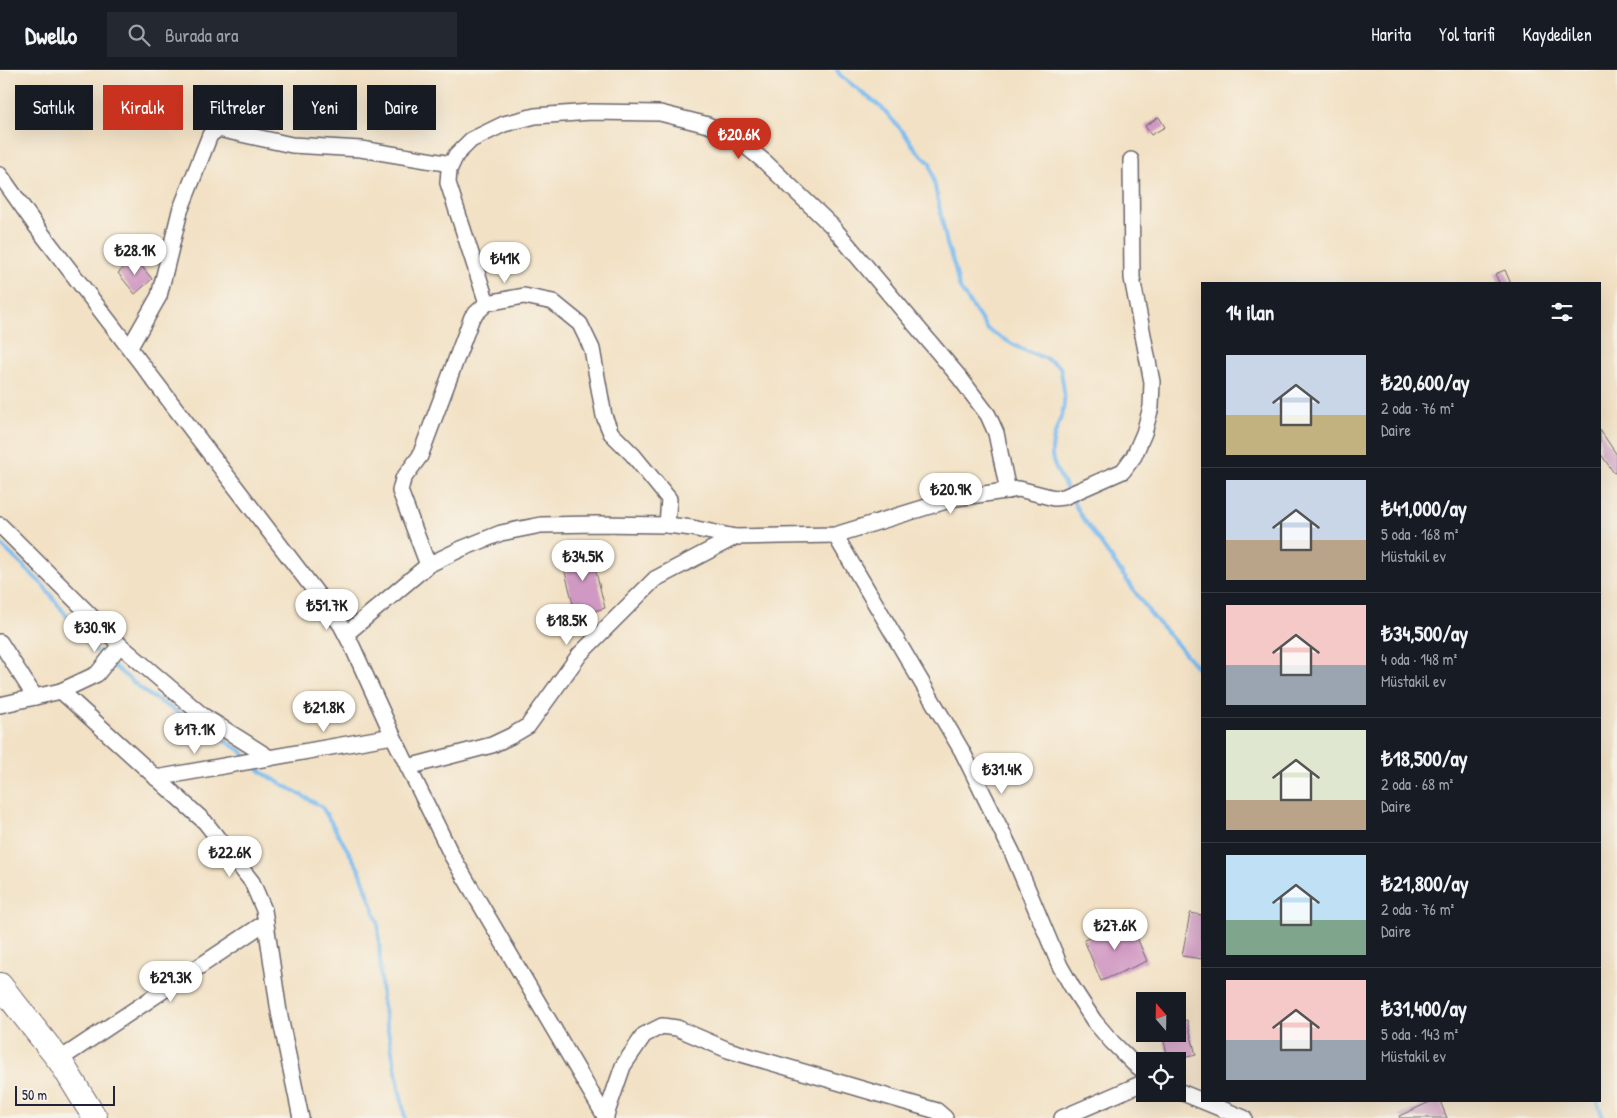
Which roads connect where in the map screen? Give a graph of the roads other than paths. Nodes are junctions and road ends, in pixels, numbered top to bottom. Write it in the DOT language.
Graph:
graph roads {
  1 [pos="1131,160"];
  2 [pos="451,164"];
  3 [pos="0,175"];
  4 [pos="487,303"];
  5 [pos="130,347"];
  6 [pos="1008,491"];
  7 [pos="0,525"];
  8 [pos="667,525"];
  9 [pos="835,535"];
  10 [pos="735,537"];
  11 [pos="428,565"];
  12 [pos="346,634"];
  13 [pos="0,642"];
  14 [pos="118,648"];
  15 [pos="61,691"];
  16 [pos="35,697"];
  17 [pos="0,705"];
  18 [pos="393,736"];
  19 [pos="265,759"];
  20 [pos="408,767"];
  21 [pos="156,778"];
  22 [pos="266,922"];
  23 [pos="0,985"];
  24 [pos="59,1060"];
  25 [pos="1136,1065"];
  26 [pos="1136,1086"];
  27 [pos="1186,1094"];
  28 [pos="1201,1100"];
  29 [pos="1205,1102"];
  30 [pos="95,1118"];
  31 [pos="301,1118"];
  32 [pos="606,1118"];
  33 [pos="945,1118"];
  34 [pos="1062,1118"];
  35 [pos="1244,1118"];
  1 -- 6 [label="street"];
  2 -- 4 [label="street"];
  2 -- 5 [label="street"];
  2 -- 6 [label="street"];
  3 -- 5 [label="street"];
  4 -- 8 [label="street"];
  4 -- 11 [label="street"];
  5 -- 12 [label="street"];
  6 -- 9 [label="street"];
  7 -- 14 [label="street"];
  8 -- 10 [label="street"];
  8 -- 11 [label="street"];
  9 -- 10 [label="street"];
  9 -- 25 [label="street"];
  10 -- 20 [label="street"];
  11 -- 12 [label="street"];
  12 -- 18 [label="street"];
  13 -- 16 [label="street"];
  14 -- 15 [label="street"];
  14 -- 19 [label="street"];
  15 -- 16 [label="street"];
  15 -- 21 [label="street"];
  16 -- 17 [label="street"];
  18 -- 19 [label="street"];
  18 -- 20 [label="street"];
  19 -- 21 [label="street"];
  20 -- 32 [label="street"];
  21 -- 22 [label="street"];
  22 -- 24 [label="street"];
  22 -- 31 [label="street"];
  23 -- 24 [label="main road"];
  24 -- 30 [label="main road"];
  26 -- 34 [label="street"];
  27 -- 28 [label="street"];
  29 -- 35 [label="street"];
  32 -- 33 [label="street"];
}
